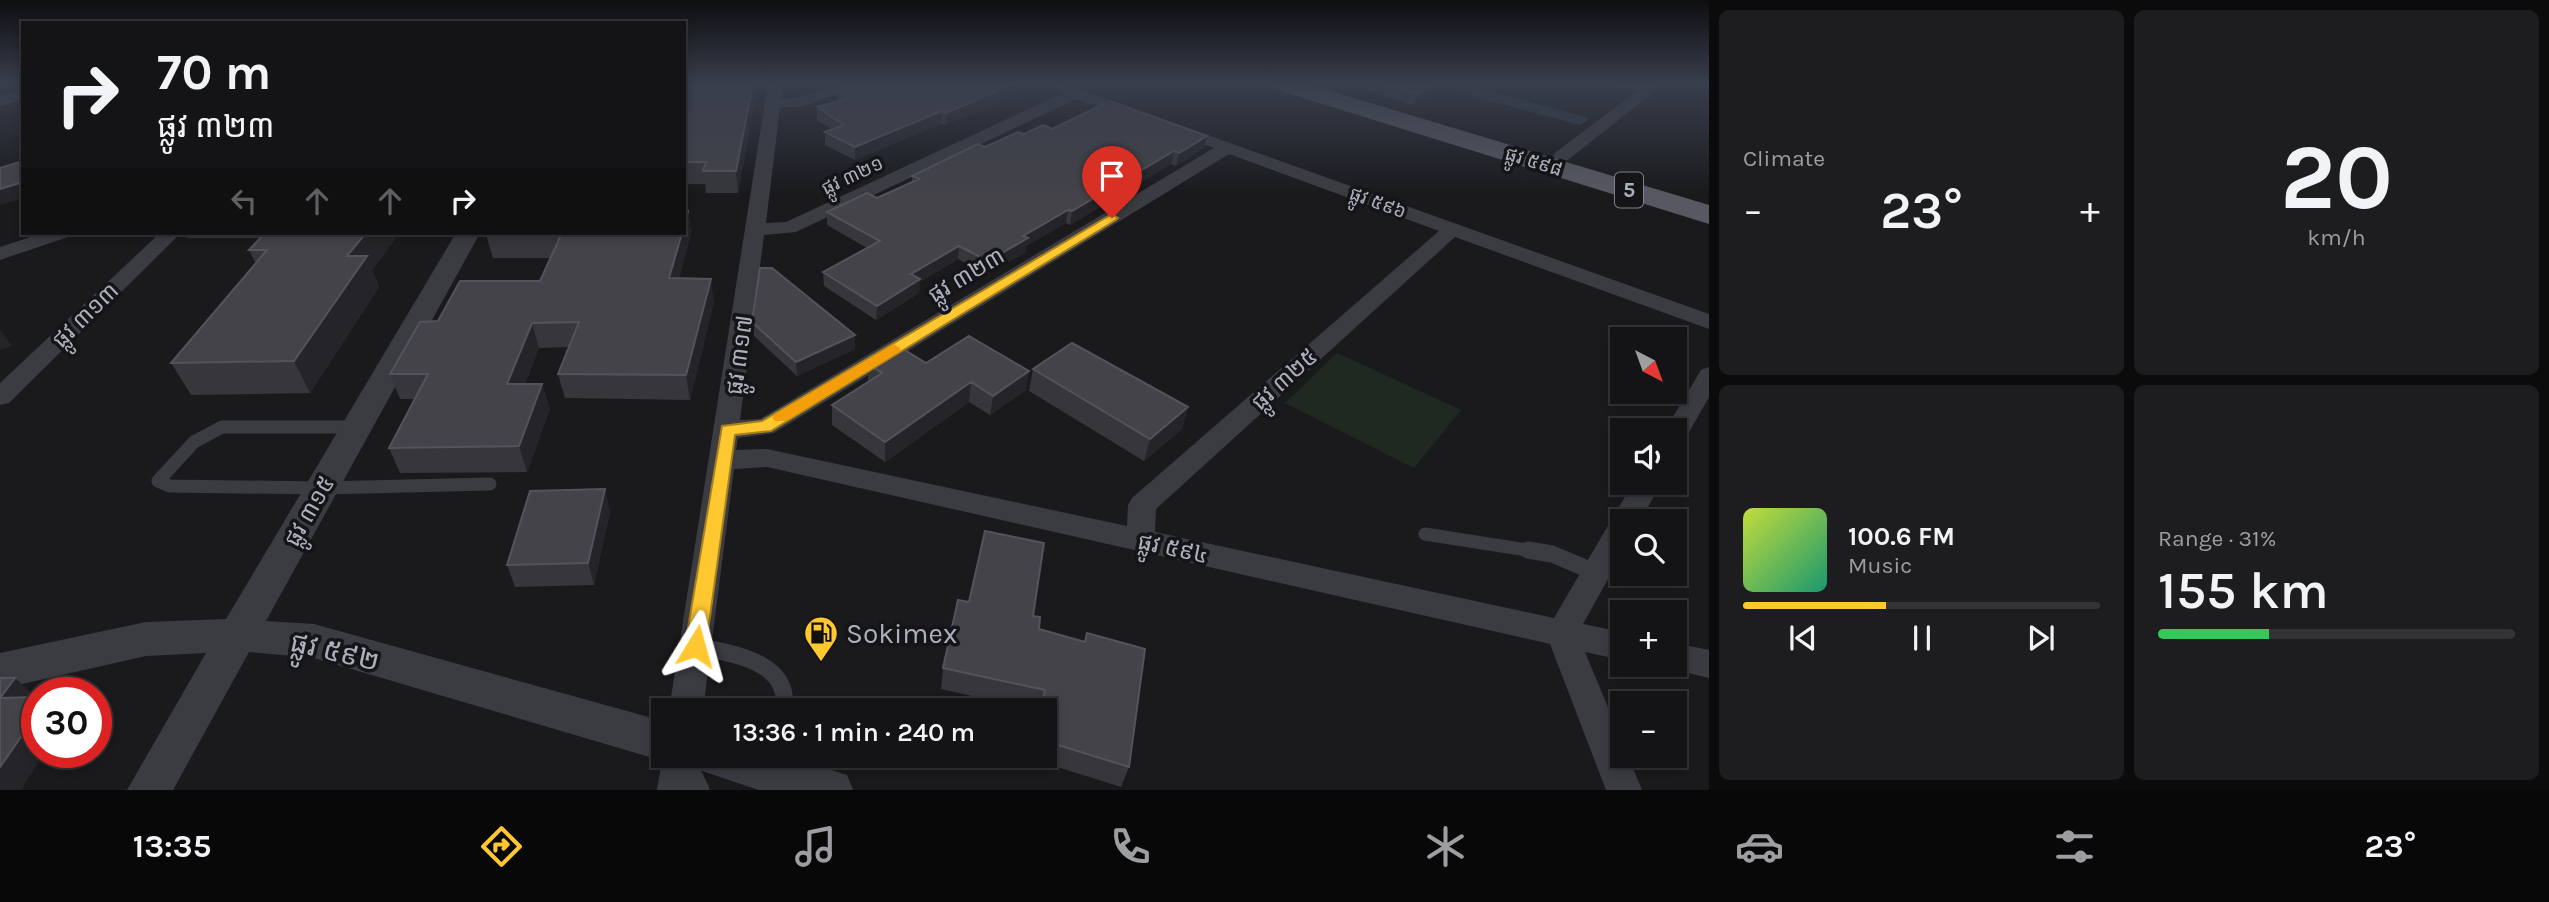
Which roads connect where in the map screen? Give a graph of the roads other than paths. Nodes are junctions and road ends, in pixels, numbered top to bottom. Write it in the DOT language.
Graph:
graph roads {
  1 [pos="772,120"];
  2 [pos="1019,120"];
  3 [pos="1150,120"];
  4 [pos="1399,120"];
  5 [pos="1442,120"];
  6 [pos="1607,120"];
  7 [pos="1227,148"];
  8 [pos="1562,156"];
  9 [pos="1709,201"];
  10 [pos="1709,215"];
  11 [pos="757,229"];
  12 [pos="1452,229"];
  13 [pos="55,235"];
  14 [pos="169,235"];
  15 [pos="467,235"];
  16 [pos="0,254"];
  17 [pos="1709,322"];
  18 [pos="1709,374"];
  19 [pos="0,397"];
  20 [pos="1684,418"];
  21 [pos="357,427"];
  22 [pos="728,430"];
  23 [pos="723,460"];
  24 [pos="490,484"];
  25 [pos="322,488"];
  26 [pos="1424,534"];
  27 [pos="1140,541"];
  28 [pos="1610,549"];
  29 [pos="1597,573"];
  30 [pos="1562,633"];
  31 [pos="239,635"];
  32 [pos="1610,643"];
  33 [pos="696,646"];
  34 [pos="1687,659"];
  35 [pos="1709,664"];
  36 [pos="0,671"];
  37 [pos="688,698"];
  38 [pos="785,698"];
  39 [pos="651,738"];
  40 [pos="678,768"];
  41 [pos="691,768"];
  42 [pos="777,768"];
  43 [pos="149,790"];
  44 [pos="675,790"];
  45 [pos="701,790"];
  46 [pos="831,790"];
  47 [pos="1624,790"];
  1 -- 11 [label="street, ផ្លូវ ៣១៧"];
  2 -- 11 [label="street, ផ្លូវ ៣២១"];
  3 -- 7 [label="street, ផ្លូវ ៥៩៦"];
  4 -- 10 [label="main road, ផ្លូវ ៥៩៨ / 5"];
  5 -- 8 [label="main road, ផ្លូវ ៥៩៨ / 5"];
  6 -- 8 [label="street"];
  7 -- 12 [label="street, ផ្លូវ ៥៩៦"];
  7 -- 22 [label="street, ផ្លូវ ៣២៣"];
  8 -- 9 [label="main road, ផ្លូវ ៥៩៨ / 5"];
  11 -- 22 [label="street, ផ្លូវ ៣១៧"];
  12 -- 17 [label="street, ផ្លូវ ៥៩៦"];
  12 -- 27 [label="street, ផ្លូវ ៣២៥"];
  13 -- 16 [label="street"];
  14 -- 19 [label="street, ផ្លូវ ៣១៣"];
  15 -- 21 [label="street, ផ្លូវ ៣១៥"];
  18 -- 20 [label="street"];
  21 -- 25 [label="street, ផ្លូវ ៣១៥"];
  21 -- 25 [label="lane"];
  22 -- 23 [label="street, ផ្លូវ ៣១៧"];
  23 -- 27 [label="street, ផ្លូវ ៥៩៤"];
  23 -- 33 [label="street, ផ្លូវ ៣១៧"];
  24 -- 25 [label="lane"];
  25 -- 31 [label="street, ផ្លូវ ៣១៥"];
  26 -- 29 [label="lane"];
  27 -- 30 [label="street, ផ្លូវ ៥៩៤"];
  28 -- 29 [label="street"];
  29 -- 30 [label="street"];
  30 -- 32 [label="street, ផ្លូវ ៥៩៤"];
  30 -- 47 [label="street"];
  31 -- 36 [label="street, ផ្លូវ ៥៩២"];
  31 -- 39 [label="street, ផ្លូវ ៥៩២"];
  31 -- 43 [label="street, ផ្លូវ ៣១៥"];
  33 -- 37 [label="street, ផ្លូវ ៣១៧"];
  33 -- 38 [label="lane"];
  34 -- 35 [label="street"];
  40 -- 44 [label="street"];
  41 -- 45 [label="lane"];
  42 -- 46 [label="street"];
}
